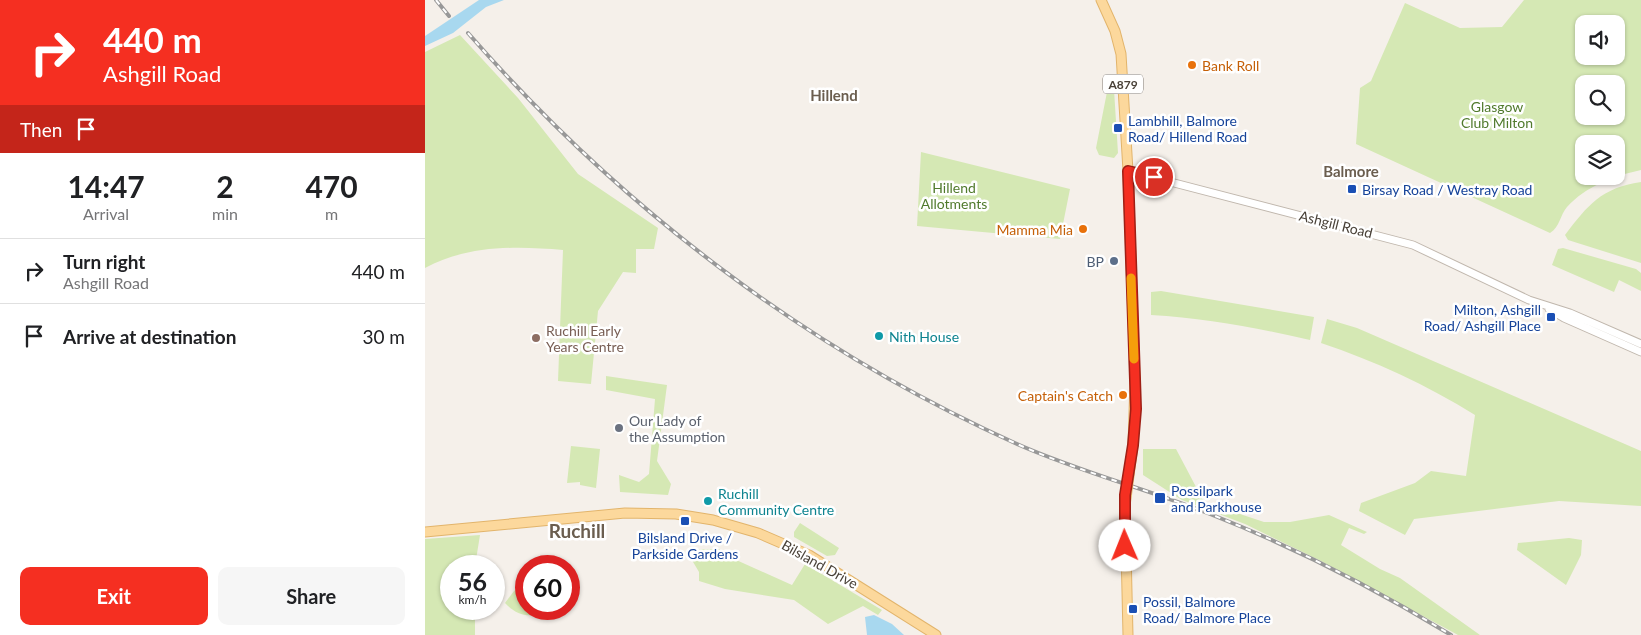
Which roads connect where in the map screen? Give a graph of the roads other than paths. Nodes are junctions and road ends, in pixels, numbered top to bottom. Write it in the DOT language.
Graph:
graph roads {
  1 [pos="1101,0"];
  2 [pos="1128,171"];
  3 [pos="1536,301"];
  4 [pos="1641,344"];
  5 [pos="1641,352"];
  6 [pos="425,532"];
  7 [pos="937,635"];
  8 [pos="1128,635"];
  1 -- 2 [label="main road, A879"];
  2 -- 3 [label="street, Ashgill Road"];
  2 -- 8 [label="main road, A879, bridge"];
  3 -- 4 [label="street, Ashgill Road"];
  3 -- 5 [label="street, Ashgill Road"];
  6 -- 7 [label="main road, Bilsland Drive"];
}
